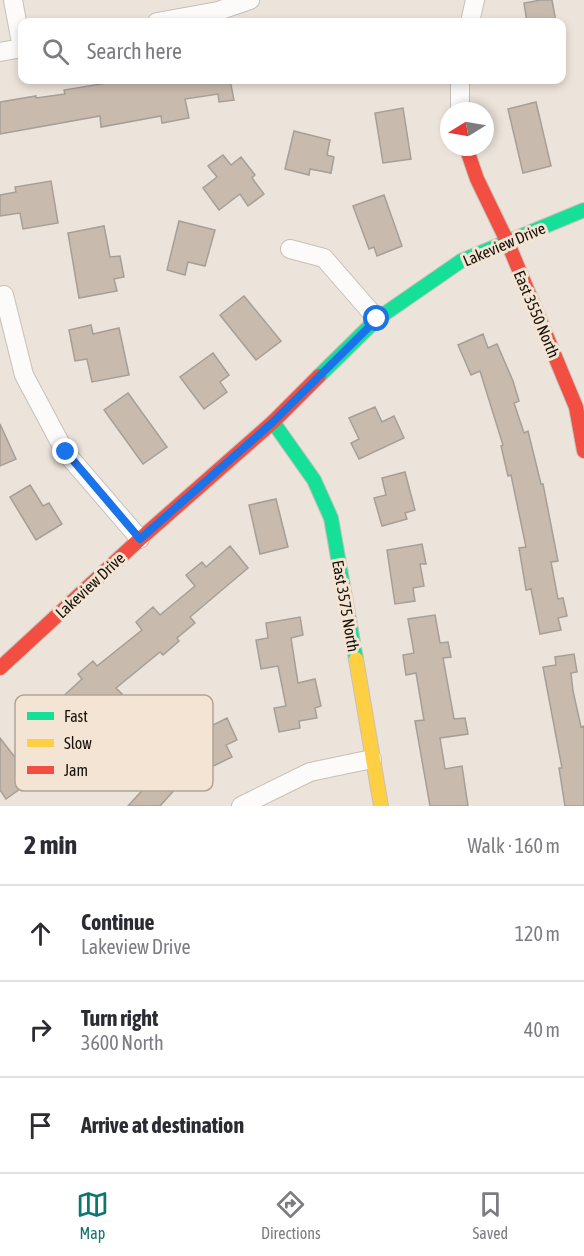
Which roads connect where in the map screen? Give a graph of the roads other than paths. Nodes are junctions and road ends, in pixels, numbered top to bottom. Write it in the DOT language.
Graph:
graph roads {
  1 [pos="13,0"];
  2 [pos="250,0"];
  3 [pos="475,0"];
  4 [pos="179,18"];
  5 [pos="471,18"];
  6 [pos="18,27"];
  7 [pos="18,49"];
  8 [pos="0,52"];
  9 [pos="459,84"];
  10 [pos="460,102"];
  11 [pos="469,156"];
  12 [pos="584,210"];
  13 [pos="507,241"];
  14 [pos="290,249"];
  15 [pos="4,294"];
  16 [pos="377,319"];
  17 [pos="273,422"];
  18 [pos="584,451"];
  19 [pos="140,539"];
  20 [pos="0,668"];
  21 [pos="372,759"];
  22 [pos="241,806"];
  23 [pos="381,806"];
  1 -- 6 [label="street"];
  2 -- 4 [label="street"];
  3 -- 5 [label="street"];
  7 -- 8 [label="street"];
  9 -- 10 [label="street"];
  11 -- 13 [label="street, East 3550 North"];
  12 -- 13 [label="street, Lakeview Drive"];
  13 -- 16 [label="street, Lakeview Drive"];
  13 -- 18 [label="street, East 3550 North"];
  14 -- 16 [label="street"];
  15 -- 19 [label="street"];
  16 -- 17 [label="street, Lakeview Drive"];
  17 -- 19 [label="street, Lakeview Drive"];
  17 -- 21 [label="street, East 3575 North"];
  19 -- 20 [label="street, Lakeview Drive"];
  21 -- 22 [label="street"];
  21 -- 23 [label="street, East 3575 North"];
}
